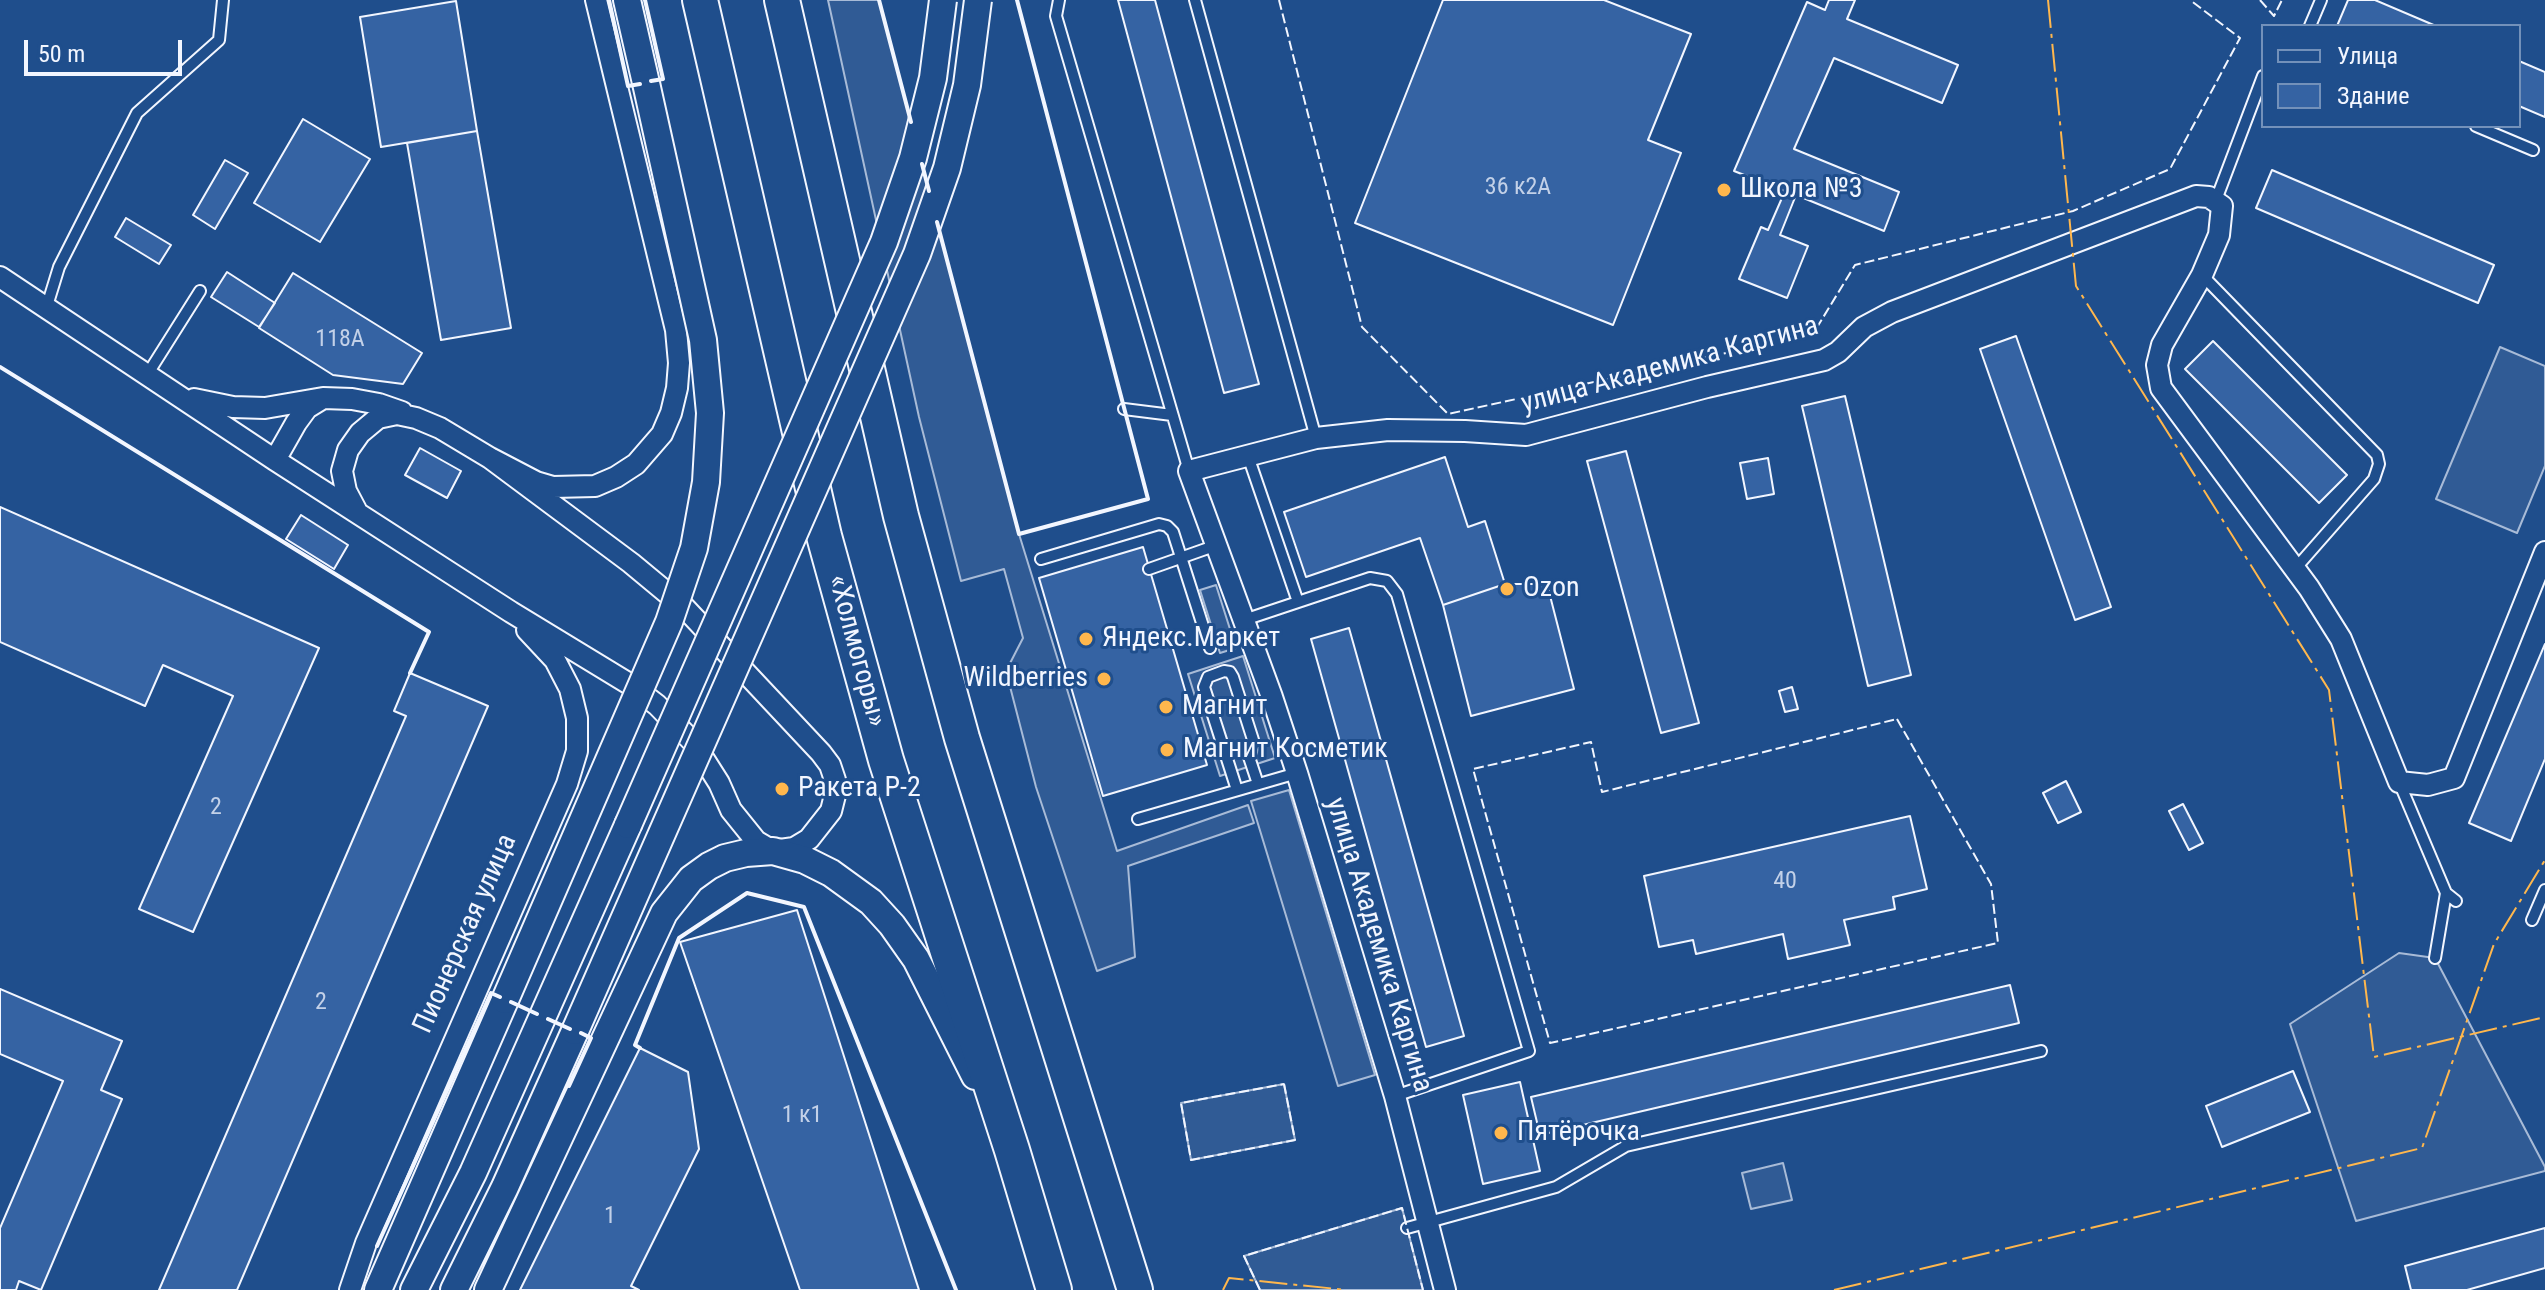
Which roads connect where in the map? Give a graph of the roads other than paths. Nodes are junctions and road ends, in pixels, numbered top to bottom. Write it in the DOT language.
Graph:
graph roads {
  1 [pos="223,0"];
  2 [pos="596,0"];
  3 [pos="627,0"];
  4 [pos="700,0"];
  5 [pos="943,0"];
  6 [pos="978,0"];
  7 [pos="1059,0"];
  8 [pos="1195,0"];
  9 [pos="2321,0"];
  10 [pos="782,2"];
  11 [pos="2311,24"];
  12 [pos="2261,81"];
  13 [pos="2481,128"];
  14 [pos="2533,150"];
  15 [pos="2216,200"];
  16 [pos="2202,275"];
  17 [pos="0,277"];
  18 [pos="200,291"];
  19 [pos="47,306"];
  20 [pos="147,375"];
  21 [pos="168,388"];
  22 [pos="323,398"];
  23 [pos="1124,409"];
  24 [pos="1172,415"];
  25 [pos="416,418"];
  26 [pos="1316,438"];
  27 [pos="1248,456"];
  28 [pos="490,458"];
  29 [pos="275,460"];
  30 [pos="1189,471"];
  31 [pos="356,512"];
  32 [pos="1217,545"];
  33 [pos="2545,552"];
  34 [pos="1181,558"];
  35 [pos="1041,559"];
  36 [pos="1149,569"];
  37 [pos="2295,569"];
  38 [pos="1298,602"];
  39 [pos="511,612"];
  40 [pos="1244,620"];
  41 [pos="1210,648"];
  42 [pos="1297,773"];
  43 [pos="2399,782"];
  44 [pos="1258,784"];
  45 [pos="1237,790"];
  46 [pos="1138,819"];
  47 [pos="773,851"];
  48 [pos="2545,890"];
  49 [pos="2446,893"];
  50 [pos="2456,901"];
  51 [pos="2532,920"];
  52 [pos="2435,958"];
  53 [pos="2041,1051"];
  54 [pos="1395,1096"];
  55 [pos="1012,1150"];
  56 [pos="1417,1224"];
  57 [pos="350,1290"];
  58 [pos="378,1290"];
  59 [pos="414,1290"];
  60 [pos="454,1290"];
  61 [pos="488,1290"];
  62 [pos="1054,1290"];
  63 [pos="1135,1290"];
  64 [pos="1445,1290"];
  1 -- 19 [label="lane"];
  2 -- 28 [label="street"];
  3 -- 58 [label="main road, bridge"];
  4 -- 55 [label="highway, «Холмогоры»"];
  5 -- 59 [label="main road, bridge"];
  6 -- 60 [label="main road, bridge"];
  7 -- 24 [label="lane"];
  8 -- 26 [label="lane"];
  9 -- 11 [label="lane"];
  10 -- 63 [label="highway"];
  12 -- 15 [label="lane"];
  13 -- 14 [label="lane"];
  15 -- 16 [label="street"];
  15 -- 26 [label="street, улица Академика Каргина"];
  16 -- 37 [label="street"];
  16 -- 37 [label="lane"];
  17 -- 19 [label="street"];
  18 -- 20 [label="lane"];
  19 -- 20 [label="street"];
  20 -- 21 [label="street"];
  21 -- 22 [label="street"];
  21 -- 29 [label="street"];
  22 -- 25 [label="street"];
  22 -- 29 [label="street"];
  23 -- 24 [label="lane"];
  24 -- 30 [label="lane"];
  25 -- 28 [label="street"];
  25 -- 31 [label="street"];
  26 -- 27 [label="street, улица Академика Каргина"];
  27 -- 30 [label="street, улица Академика Каргина"];
  27 -- 38 [label="lane"];
  28 -- 47 [label="street"];
  29 -- 31 [label="street"];
  30 -- 32 [label="street, улица Академика Каргина"];
  31 -- 39 [label="street"];
  32 -- 34 [label="lane"];
  32 -- 40 [label="street, улица Академика Каргина"];
  33 -- 43 [label="street"];
  34 -- 35 [label="lane"];
  34 -- 36 [label="lane"];
  34 -- 41 [label="lane"];
  37 -- 43 [label="street"];
  38 -- 40 [label="lane"];
  38 -- 54 [label="lane"];
  39 -- 47 [label="street"];
  39 -- 57 [label="street, Пионерская улица"];
  40 -- 42 [label="street, улица Академика Каргина"];
  42 -- 44 [label="lane"];
  42 -- 54 [label="street, улица Академика Каргина"];
  43 -- 49 [label="lane"];
  44 -- 45 [label="lane"];
  44 -- 45 [label="lane"];
  45 -- 46 [label="lane"];
  47 -- 55 [label="main road"];
  47 -- 61 [label="main road"];
  48 -- 51 [label="lane"];
  49 -- 50 [label="lane"];
  49 -- 52 [label="lane"];
  53 -- 56 [label="lane"];
  54 -- 56 [label="street, улица Академика Каргина"];
  55 -- 62 [label="highway, «Холмогоры»"];
  56 -- 64 [label="street, улица Академика Каргина"];
}
